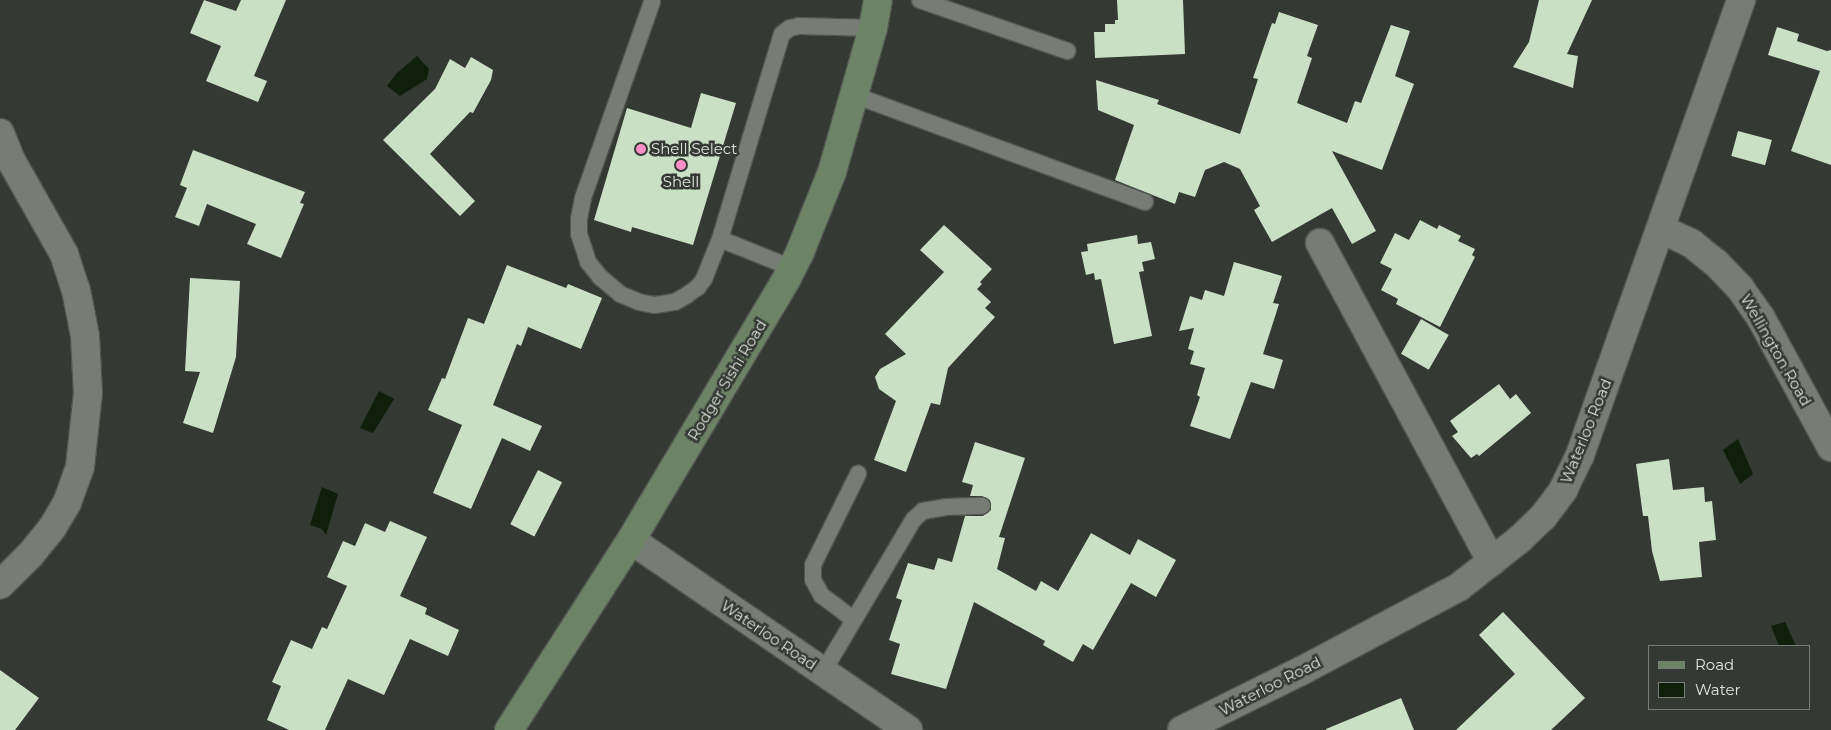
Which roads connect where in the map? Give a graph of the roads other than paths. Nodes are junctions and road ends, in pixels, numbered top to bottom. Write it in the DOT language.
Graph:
graph roads {
  1 [pos="878,0"];
  2 [pos="920,0"];
  3 [pos="1741,0"];
  4 [pos="652,2"];
  5 [pos="873,28"];
  6 [pos="1067,51"];
  7 [pos="854,95"];
  8 [pos="0,134"];
  9 [pos="1145,202"];
  10 [pos="1661,229"];
  11 [pos="720,238"];
  12 [pos="1320,243"];
  13 [pos="792,268"];
  14 [pos="1831,447"];
  15 [pos="858,474"];
  16 [pos="982,506"];
  17 [pos="631,540"];
  18 [pos="1492,562"];
  19 [pos="0,585"];
  20 [pos="853,619"];
  21 [pos="823,672"];
  22 [pos="509,730"];
  23 [pos="908,730"];
  24 [pos="1182,730"];
  1 -- 5 [label="main road, Rodger Sishi Road"];
  2 -- 6 [label="lane"];
  3 -- 10 [label="street, Waterloo Road"];
  4 -- 11 [label="lane"];
  5 -- 7 [label="main road, Rodger Sishi Road"];
  5 -- 11 [label="lane"];
  7 -- 9 [label="lane"];
  7 -- 13 [label="main road, Rodger Sishi Road"];
  8 -- 19 [label="street"];
  10 -- 14 [label="street, Wellington Road"];
  10 -- 18 [label="street, Waterloo Road"];
  11 -- 13 [label="lane"];
  12 -- 18 [label="street"];
  13 -- 17 [label="main road, Rodger Sishi Road"];
  15 -- 20 [label="lane"];
  16 -- 20 [label="lane"];
  17 -- 21 [label="street, Waterloo Road"];
  17 -- 22 [label="main road, Rodger Sishi Road"];
  18 -- 24 [label="street, Waterloo Road"];
  20 -- 21 [label="lane"];
  21 -- 23 [label="street, Waterloo Road"];
}
